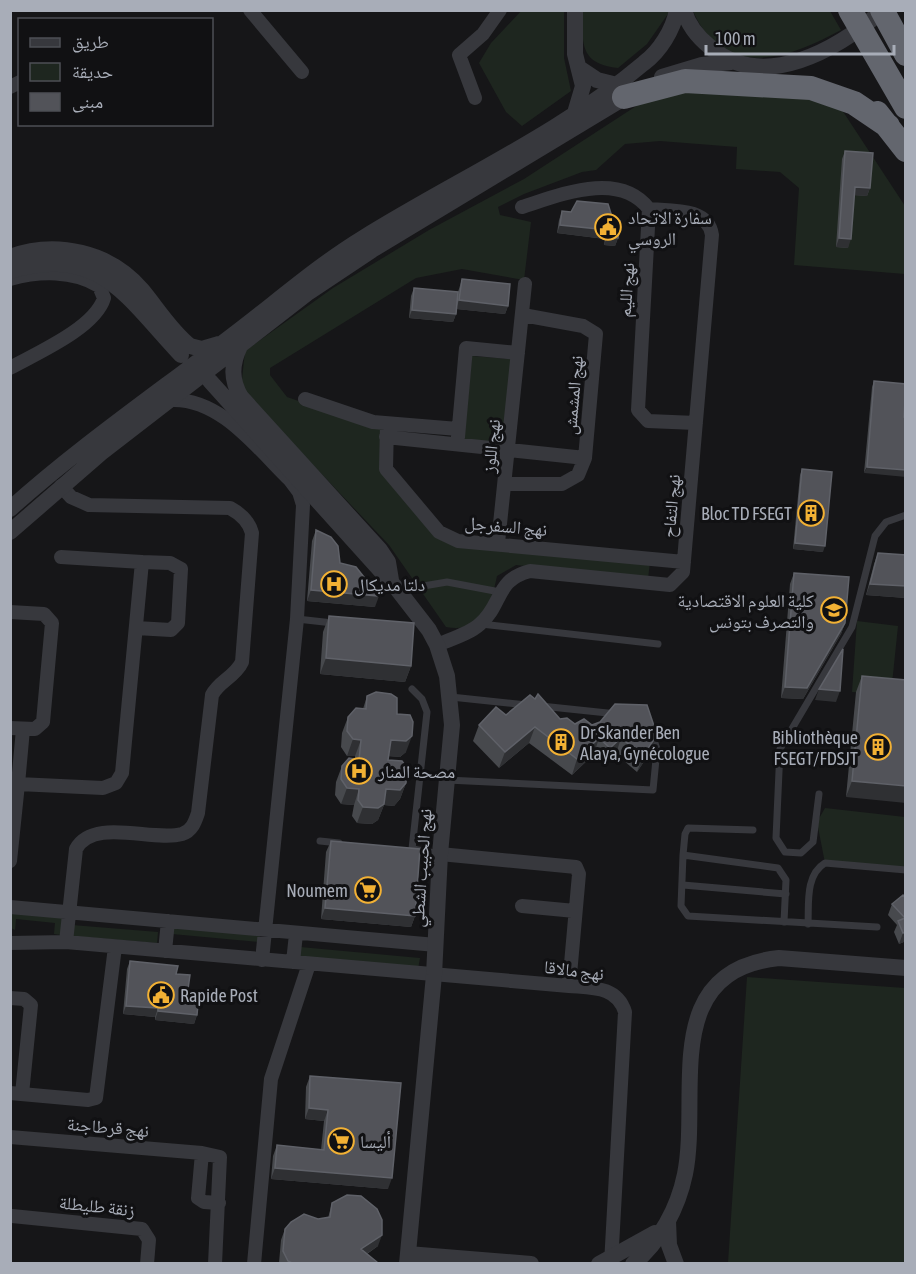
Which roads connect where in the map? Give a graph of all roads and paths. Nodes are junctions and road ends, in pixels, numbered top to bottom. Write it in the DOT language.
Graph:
graph roads {
  1 [pos="250,10"];
  2 [pos="500,10"];
  3 [pos="575,10"];
  4 [pos="677,10"];
  5 [pos="684,10"];
  6 [pos="850,10"];
  7 [pos="883,10"];
  8 [pos="906,54"];
  9 [pos="731,62"];
  10 [pos="579,68"];
  11 [pos="770,68"];
  12 [pos="302,72"];
  13 [pos="621,91"];
  14 [pos="475,98"];
  15 [pos="906,107"];
  16 [pos="575,112"];
  17 [pos="888,126"];
  18 [pos="906,150"];
  19 [pos="522,207"];
  20 [pos="649,209"];
  21 [pos="10,257"];
  22 [pos="10,263"];
  23 [pos="65,263"];
  24 [pos="10,271"];
  25 [pos="10,279"];
  26 [pos="525,284"];
  27 [pos="523,315"];
  28 [pos="232,344"];
  29 [pos="518,353"];
  30 [pos="181,355"];
  31 [pos="10,368"];
  32 [pos="210,381"];
  33 [pos="305,399"];
  34 [pos="170,400"];
  35 [pos="696,423"];
  36 [pos="458,429"];
  37 [pos="387,431"];
  38 [pos="457,445"];
  39 [pos="508,451"];
  40 [pos="585,459"];
  41 [pos="505,483"];
  42 [pos="61,486"];
  43 [pos="10,509"];
  44 [pos="906,515"];
  45 [pos="10,532"];
  46 [pos="498,543"];
  47 [pos="61,556"];
  48 [pos="655,559"];
  49 [pos="684,561"];
  50 [pos="142,562"];
  51 [pos="652,583"];
  52 [pos="395,586"];
  53 [pos="500,592"];
  54 [pos="10,612"];
  55 [pos="297,620"];
  56 [pos="342,624"];
  57 [pos="481,624"];
  58 [pos="136,628"];
  59 [pos="658,644"];
  60 [pos="437,645"];
  61 [pos="412,689"];
  62 [pos="451,697"];
  63 [pos="622,714"];
  64 [pos="650,727"];
  65 [pos="17,729"];
  66 [pos="447,780"];
  67 [pos="18,784"];
  68 [pos="819,794"];
  69 [pos="753,830"];
  70 [pos="320,841"];
  71 [pos="343,843"];
  72 [pos="401,848"];
  73 [pos="412,849"];
  74 [pos="440,854"];
  75 [pos="683,855"];
  76 [pos="10,861"];
  77 [pos="906,870"];
  78 [pos="683,885"];
  79 [pos="786,894"];
  80 [pos="522,906"];
  81 [pos="10,907"];
  82 [pos="69,910"];
  83 [pos="575,911"];
  84 [pos="168,921"];
  85 [pos="784,922"];
  86 [pos="808,924"];
  87 [pos="877,927"];
  88 [pos="266,931"];
  89 [pos="296,934"];
  90 [pos="66,942"];
  91 [pos="10,943"];
  92 [pos="436,945"];
  93 [pos="115,947"];
  94 [pos="165,951"];
  95 [pos="262,960"];
  96 [pos="293,962"];
  97 [pos="309,964"];
  98 [pos="906,968"];
  99 [pos="434,975"];
  100 [pos="569,986"];
  101 [pos="10,998"];
  102 [pos="16,1093"];
  103 [pos="10,1137"];
  104 [pos="202,1153"];
  105 [pos="219,1203"];
  106 [pos="12,1216"];
  107 [pos="666,1222"];
  108 [pos="408,1259"];
  109 [pos="608,1261"];
  110 [pos="147,1263"];
  111 [pos="215,1263"];
  112 [pos="254,1263"];
  113 [pos="531,1263"];
  114 [pos="633,1263"];
  115 [pos="676,1263"];
  1 -- 12 [label="street"];
  2 -- 14 [label="street"];
  3 -- 10 [label="street"];
  4 -- 13 [label="street"];
  5 -- 9 [label="street"];
  6 -- 15 [label="highway"];
  7 -- 8 [label="highway"];
  7 -- 11 [label="street"];
  9 -- 11 [label="street"];
  9 -- 13 [label="street"];
  10 -- 13 [label="street"];
  10 -- 16 [label="street"];
  11 -- 17 [label="highway"];
  13 -- 16 [label="street"];
  13 -- 17 [label="highway"];
  13 -- 28 [label="street"];
  16 -- 28 [label="street"];
  17 -- 18 [label="highway"];
  19 -- 20 [label="street"];
  20 -- 35 [label="street, نهج التفاح"];
  20 -- 35 [label="street, نهج الليم"];
  21 -- 28 [label="street"];
  22 -- 23 [label="street"];
  23 -- 24 [label="street"];
  23 -- 30 [label="street"];
  25 -- 31 [label="street"];
  26 -- 27 [label="street, نهج اللوز"];
  27 -- 29 [label="street, نهج اللوز"];
  27 -- 40 [label="street, نهج المشمش"];
  28 -- 34 [label="street"];
  28 -- 43 [label="street"];
  28 -- 52 [label="street"];
  29 -- 36 [label="street, نهج اللوز"];
  29 -- 39 [label="street, نهج اللوز"];
  32 -- 52 [label="street, نهج الحبيب الشطي"];
  33 -- 37 [label="street"];
  34 -- 42 [label="street"];
  34 -- 55 [label="street"];
  35 -- 49 [label="street, نهج التفاح"];
  36 -- 37 [label="street"];
  36 -- 38 [label="street, نهج اللوز"];
  37 -- 38 [label="street, نهج المشمش"];
  37 -- 46 [label="street, نهج السفرجل"];
  38 -- 39 [label="street, نهج المشمش"];
  39 -- 40 [label="street, نهج المشمش"];
  39 -- 41 [label="street, نهج اللوز"];
  40 -- 41 [label="street"];
  41 -- 46 [label="street, نهج اللوز"];
  42 -- 45 [label="street"];
  42 -- 82 [label="street"];
  44 -- 68 [label="lane"];
  46 -- 48 [label="street, نهج السفرجل"];
  47 -- 50 [label="street"];
  48 -- 49 [label="street, نهج السفرجل"];
  48 -- 51 [label="street"];
  49 -- 51 [label="street, نهج التفاح"];
  50 -- 58 [label="street"];
  50 -- 58 [label="street"];
  51 -- 53 [label="street, نهج التفاح"];
  52 -- 53 [label="lane"];
  52 -- 60 [label="street, نهج الحبيب الشطي"];
  53 -- 57 [label="street, نهج التفاح"];
  54 -- 65 [label="street"];
  55 -- 56 [label="lane"];
  55 -- 88 [label="street"];
  57 -- 59 [label="lane"];
  57 -- 60 [label="street"];
  58 -- 67 [label="street"];
  60 -- 62 [label="street, نهج الحبيب الشطي"];
  61 -- 73 [label="lane"];
  62 -- 63 [label="lane"];
  62 -- 66 [label="street, نهج الحبيب الشطي"];
  64 -- 66 [label="lane"];
  65 -- 67 [label="street"];
  66 -- 74 [label="street, نهج الحبيب الشطي"];
  67 -- 76 [label="street"];
  69 -- 75 [label="lane"];
  70 -- 71 [label="lane"];
  72 -- 73 [label="lane"];
  73 -- 74 [label="lane"];
  74 -- 83 [label="street"];
  74 -- 92 [label="street, نهج الحبيب الشطي"];
  75 -- 78 [label="lane"];
  75 -- 79 [label="lane"];
  77 -- 86 [label="lane"];
  78 -- 79 [label="lane"];
  78 -- 85 [label="lane"];
  79 -- 85 [label="lane"];
  80 -- 83 [label="street"];
  81 -- 82 [label="street"];
  82 -- 84 [label="street"];
  82 -- 90 [label="street"];
  83 -- 100 [label="street"];
  84 -- 88 [label="street"];
  84 -- 94 [label="street"];
  85 -- 86 [label="lane"];
  86 -- 87 [label="lane"];
  88 -- 89 [label="street"];
  88 -- 95 [label="street"];
  89 -- 92 [label="street"];
  89 -- 96 [label="street"];
  90 -- 91 [label="street, نهج مالاقا"];
  90 -- 93 [label="street, نهج مالاقا"];
  92 -- 99 [label="street, نهج الحبيب الشطي"];
  93 -- 94 [label="street, نهج مالاقا"];
  93 -- 102 [label="street"];
  94 -- 95 [label="street, نهج مالاقا"];
  95 -- 96 [label="street, نهج مالاقا"];
  96 -- 97 [label="street, نهج مالاقا"];
  97 -- 99 [label="street, نهج مالاقا"];
  97 -- 112 [label="street"];
  98 -- 107 [label="street"];
  99 -- 100 [label="street, نهج مالاقا"];
  99 -- 108 [label="street, نهج الحبيب الشطي"];
  100 -- 109 [label="street, نهج مالاقا"];
  101 -- 102 [label="street"];
  103 -- 104 [label="street, نهج قرطاجنة"];
  104 -- 105 [label="street"];
  104 -- 105 [label="street"];
  105 -- 111 [label="street"];
  106 -- 110 [label="street, زنقة طليطلة"];
  107 -- 109 [label="street"];
  107 -- 114 [label="street"];
  107 -- 115 [label="street"];
  108 -- 113 [label="street"];
}
